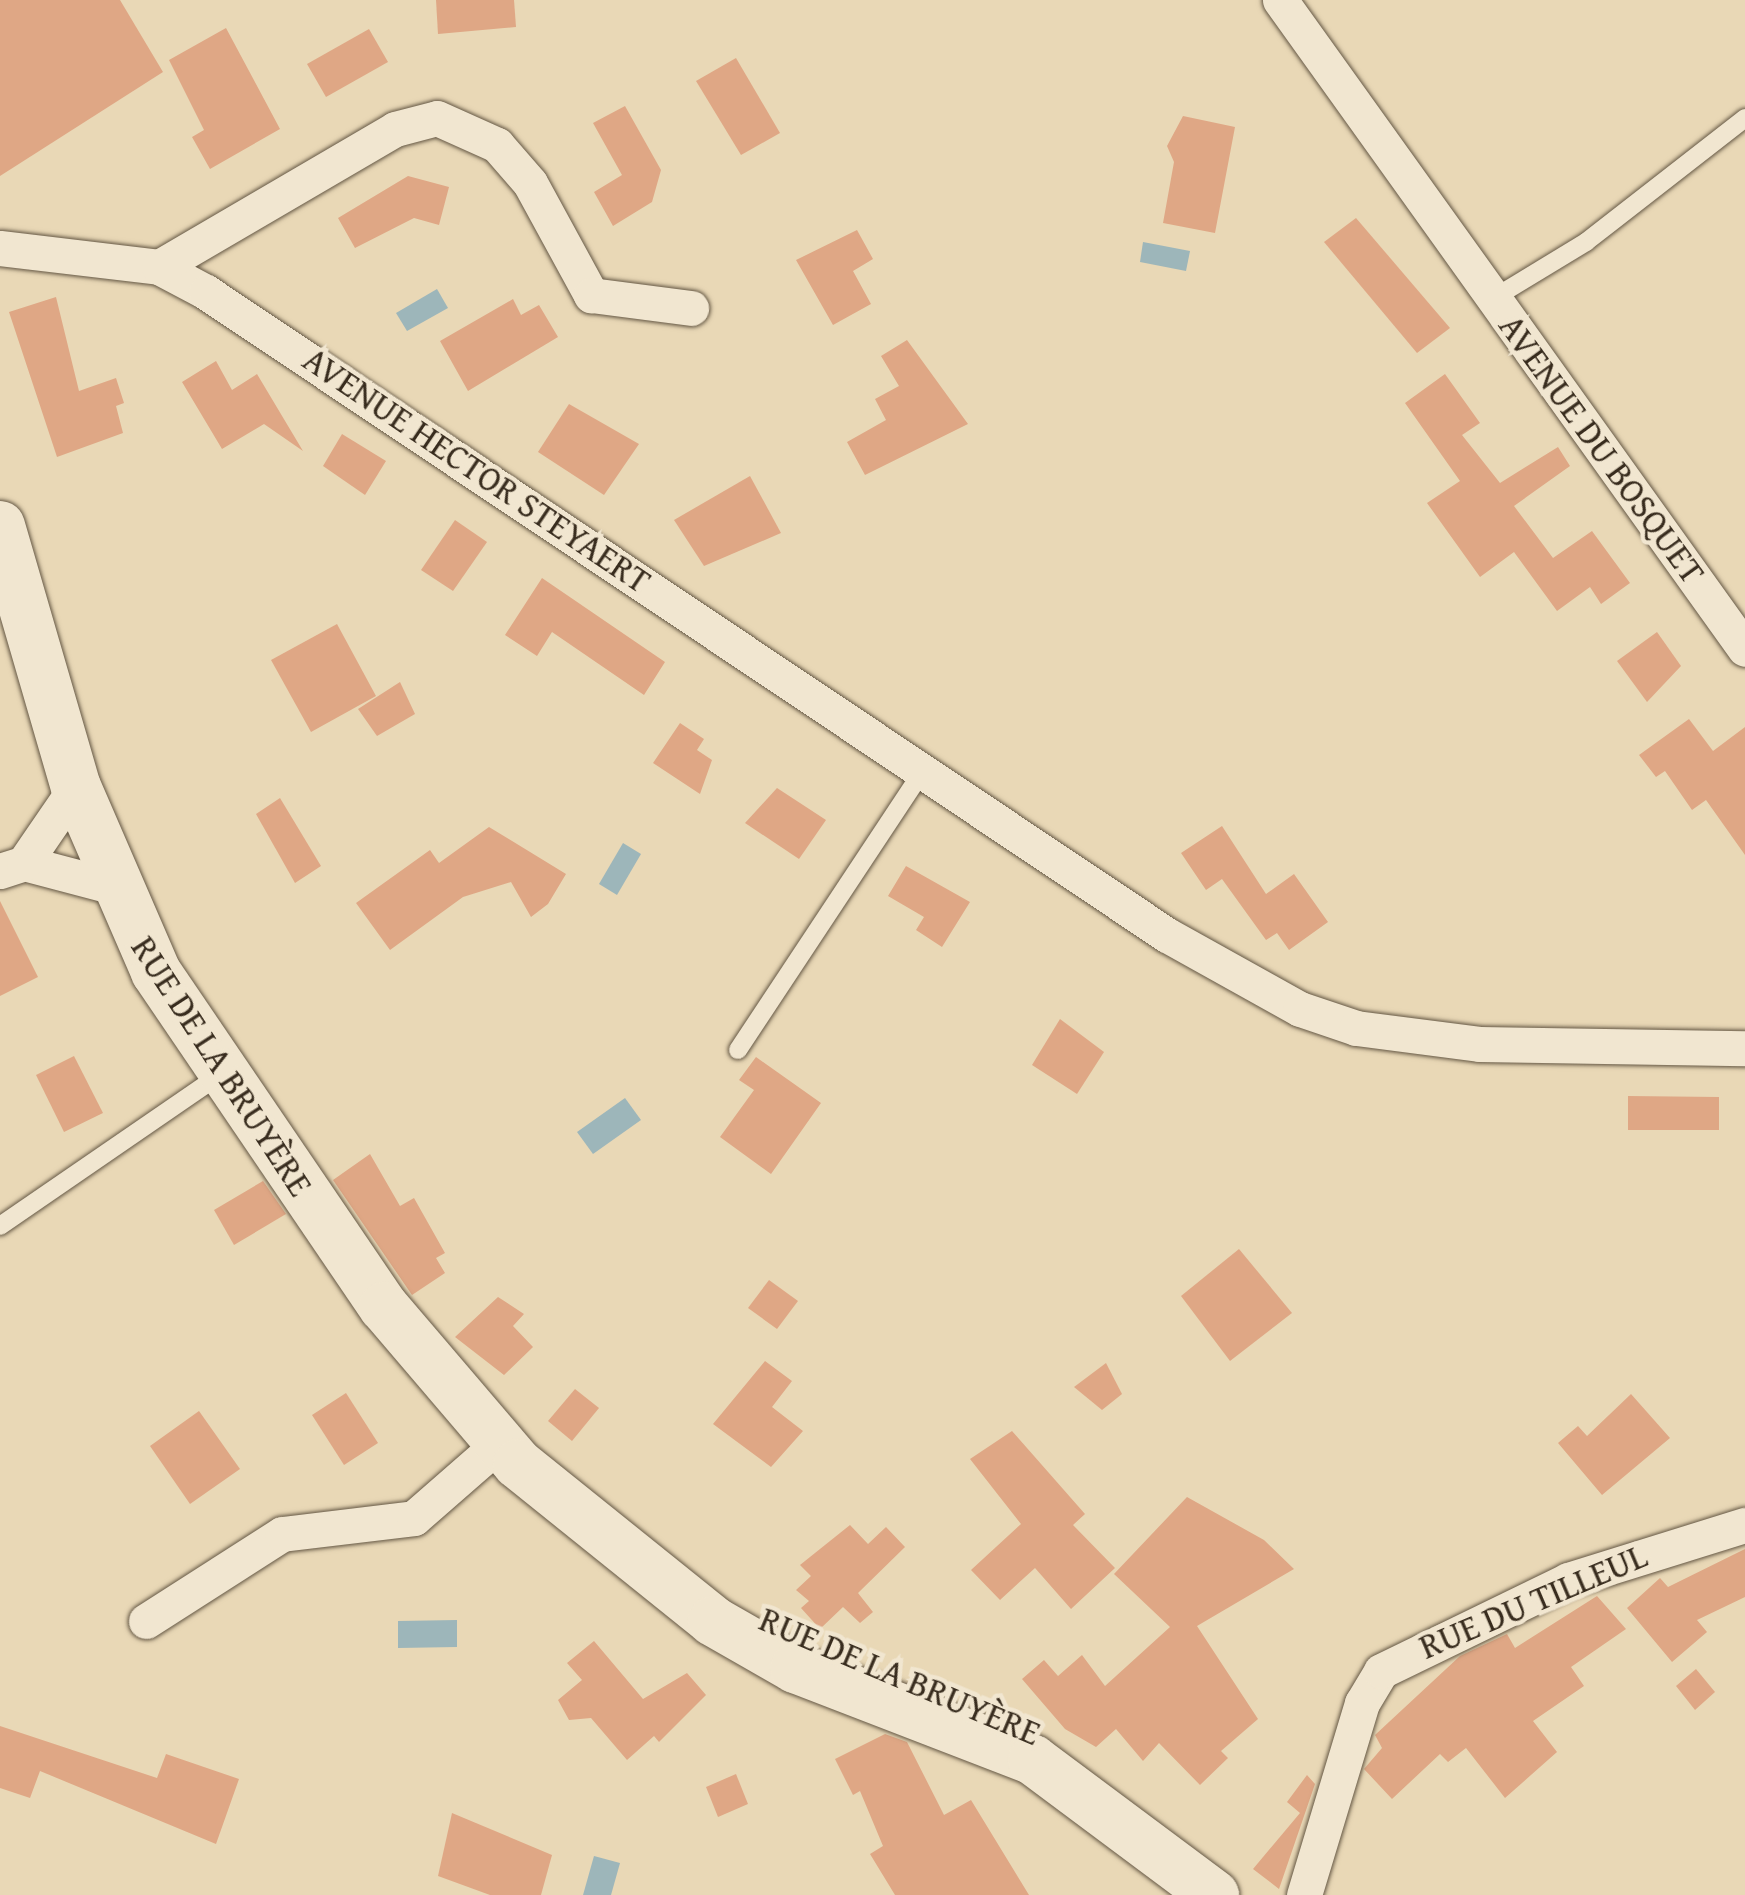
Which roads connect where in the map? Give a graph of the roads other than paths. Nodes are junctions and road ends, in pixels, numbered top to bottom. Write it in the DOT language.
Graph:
graph roads {
  1 [pos="1280,0"];
  2 [pos="1745,118"];
  3 [pos="0,248"];
  4 [pos="159,267"];
  5 [pos="1494,298"];
  6 [pos="690,308"];
  7 [pos="0,526"];
  8 [pos="1745,649"];
  9 [pos="925,768"];
  10 [pos="76,786"];
  11 [pos="12,867"];
  12 [pos="115,887"];
  13 [pos="1745,1048"];
  14 [pos="738,1050"];
  15 [pos="221,1074"];
  16 [pos="0,1226"];
  17 [pos="500,1443"];
  18 [pos="1745,1524"];
  19 [pos="146,1621"];
  20 [pos="1214,1895"];
  21 [pos="1234,1895"];
  22 [pos="1304,1895"];
  1 -- 5 [label="street, AVENUE DU BOSQUET"];
  2 -- 5 [label="lane, AVENUE DU BOSQUET"];
  3 -- 4 [label="street, AVENUE HECTOR STEYAERT"];
  4 -- 6 [label="street"];
  4 -- 9 [label="street, AVENUE HECTOR STEYAERT"];
  5 -- 8 [label="street, AVENUE DU BOSQUET"];
  7 -- 10 [label="main road, RUE DE LA BRUYÈRE"];
  9 -- 13 [label="street, AVENUE HECTOR STEYAERT"];
  9 -- 14 [label="lane"];
  10 -- 11 [label="street"];
  10 -- 12 [label="main road, RUE DE LA BRUYÈRE"];
  11 -- 12 [label="street"];
  12 -- 15 [label="main road, RUE DE LA BRUYÈRE"];
  15 -- 16 [label="lane"];
  15 -- 17 [label="main road, RUE DE LA BRUYÈRE"];
  17 -- 19 [label="street"];
  17 -- 20 [label="main road, RUE DE LA BRUYÈRE"];
  17 -- 21 [label="main road, RUE DE LA BRUYÈRE"];
  18 -- 22 [label="street, RUE DU TILLEUL"];
}
